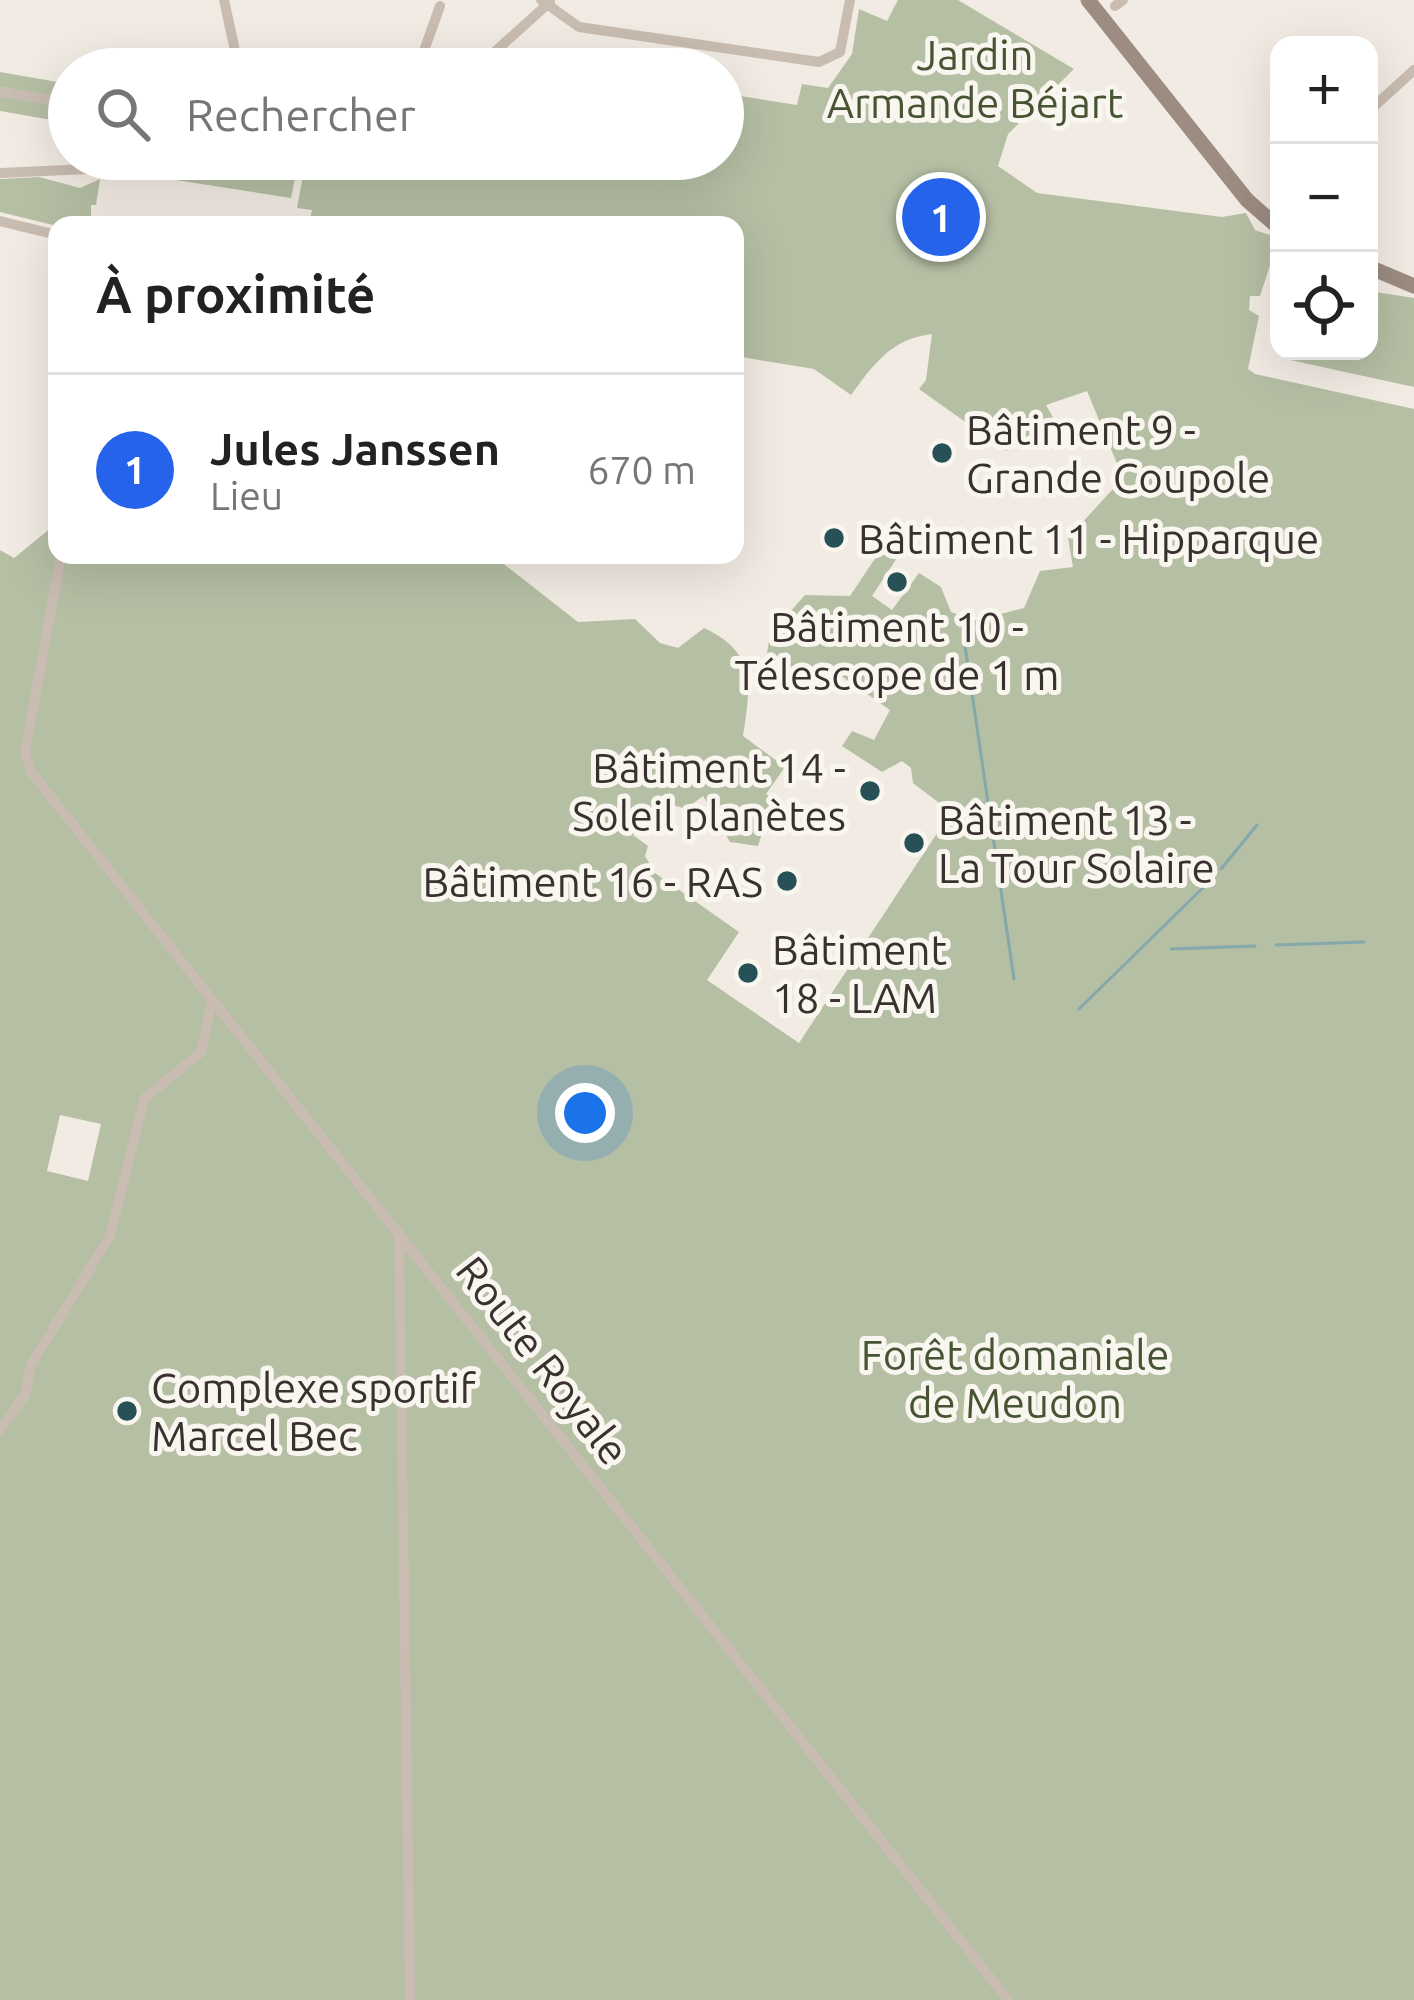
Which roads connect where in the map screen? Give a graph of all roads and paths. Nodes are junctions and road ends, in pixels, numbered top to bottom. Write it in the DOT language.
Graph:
graph roads {
  1 [pos="224,0"];
  2 [pos="850,0"];
  3 [pos="1088,0"];
  4 [pos="547,2"];
  5 [pos="440,6"];
  6 [pos="234,48"];
  7 [pos="425,48"];
  8 [pos="498,48"];
  9 [pos="723,48"];
  10 [pos="744,51"];
  11 [pos="1414,70"];
  12 [pos="0,92"];
  13 [pos="48,100"];
  14 [pos="1378,103"];
  15 [pos="48,171"];
  16 [pos="0,173"];
  17 [pos="1270,220"];
  18 [pos="0,221"];
  19 [pos="48,234"];
  20 [pos="1378,271"];
  21 [pos="1414,286"];
  22 [pos="59,564"];
  23 [pos="212,998"];
  24 [pos="399,1232"];
  25 [pos="0,1430"];
  26 [pos="410,2000"];
  27 [pos="1008,2000"];
  1 -- 6 [label="street"];
  2 -- 10 [label="street"];
  3 -- 17 [label="main road"];
  4 -- 8 [label="street"];
  4 -- 9 [label="street"];
  5 -- 7 [label="street"];
  11 -- 14 [label="street"];
  12 -- 13 [label="street"];
  15 -- 16 [label="street"];
  18 -- 19 [label="street"];
  20 -- 21 [label="main road"];
  22 -- 23 [label="street, Route Royale"];
  23 -- 24 [label="street, Route Royale"];
  23 -- 25 [label="street"];
  24 -- 26 [label="street"];
  24 -- 27 [label="street, Route Royale"];
}
